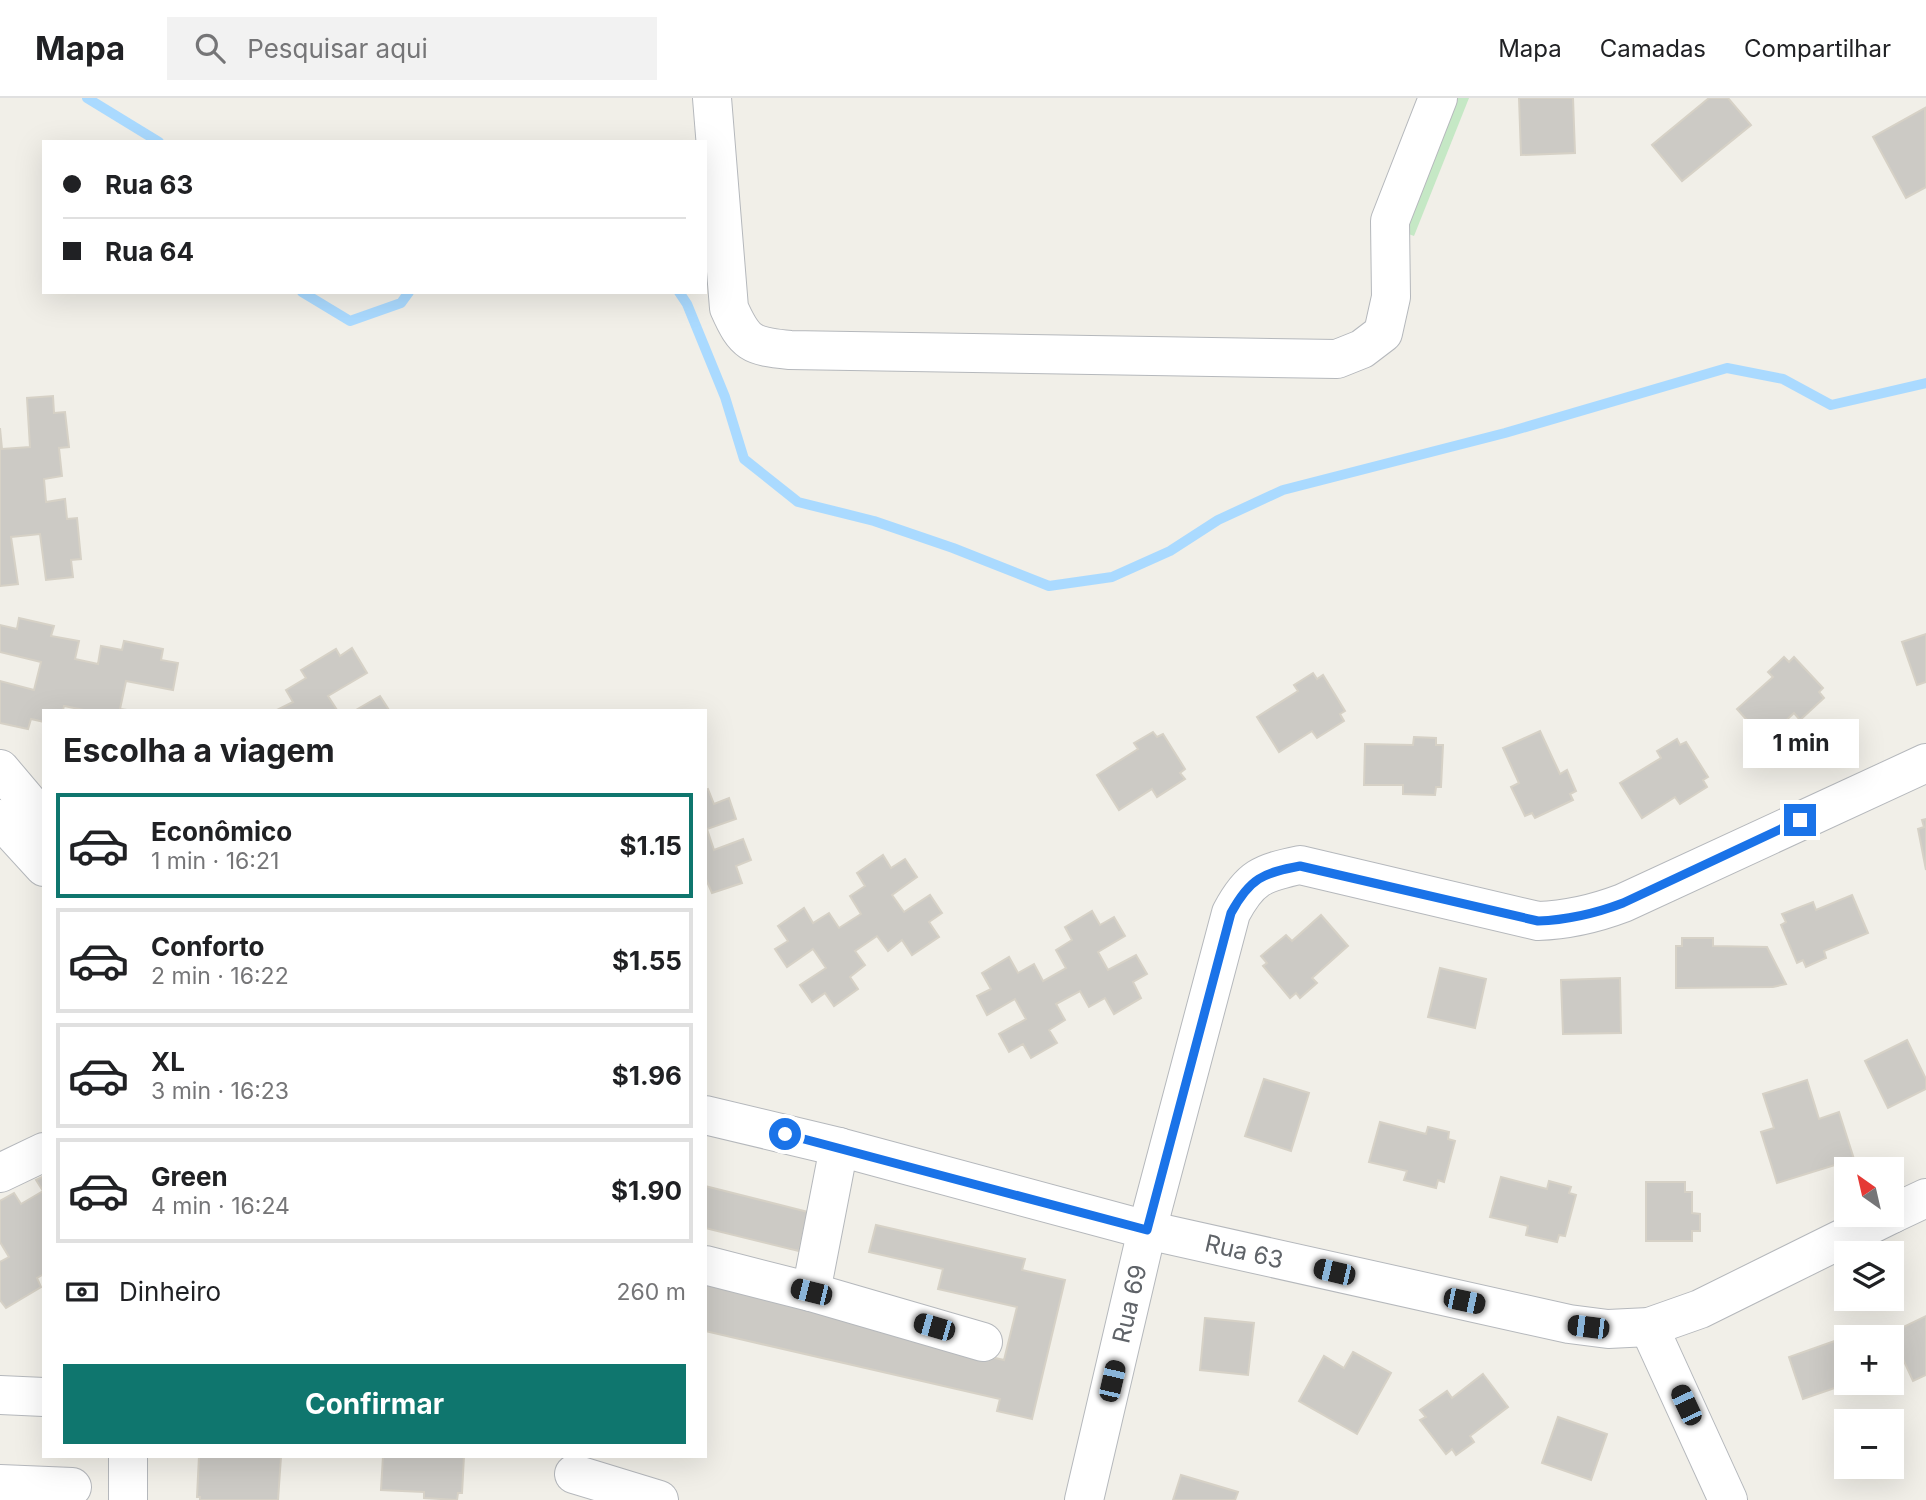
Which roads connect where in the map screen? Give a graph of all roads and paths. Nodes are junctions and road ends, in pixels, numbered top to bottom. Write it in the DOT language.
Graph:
graph roads {
  1 [pos="712,98"];
  2 [pos="1438,98"];
  3 [pos="1926,763"];
  4 [pos="0,769"];
  5 [pos="0,819"];
  6 [pos="42,819"];
  7 [pos="42,865"];
  8 [pos="707,1115"];
  9 [pos="839,1147"];
  10 [pos="42,1153"];
  11 [pos="0,1173"];
  12 [pos="1926,1198"];
  13 [pos="1904,1208"];
  14 [pos="1866,1227"];
  15 [pos="1147,1230"];
  16 [pos="707,1266"];
  17 [pos="811,1292"];
  18 [pos="1649,1327"];
  19 [pos="983,1342"];
  20 [pos="0,1395"];
  21 [pos="42,1396"];
  22 [pos="128,1458"];
  23 [pos="574,1474"];
  24 [pos="0,1484"];
  25 [pos="72,1487"];
  26 [pos="128,1500"];
  27 [pos="659,1500"];
  28 [pos="1084,1500"];
  29 [pos="1728,1500"];
  1 -- 2 [label="street"];
  3 -- 15 [label="street, Rua 69"];
  4 -- 6 [label="street"];
  5 -- 7 [label="street"];
  8 -- 9 [label="street, Rua 63"];
  9 -- 15 [label="street, Rua 63"];
  9 -- 17 [label="street"];
  10 -- 11 [label="street"];
  12 -- 13 [label="street, Rua 63"];
  14 -- 18 [label="street, Rua 63"];
  15 -- 18 [label="street, Rua 63"];
  15 -- 28 [label="street, Rua 69"];
  16 -- 17 [label="street"];
  17 -- 19 [label="street"];
  18 -- 29 [label="street"];
  20 -- 21 [label="street"];
  22 -- 26 [label="street"];
  23 -- 27 [label="street"];
  24 -- 25 [label="street"];
}
